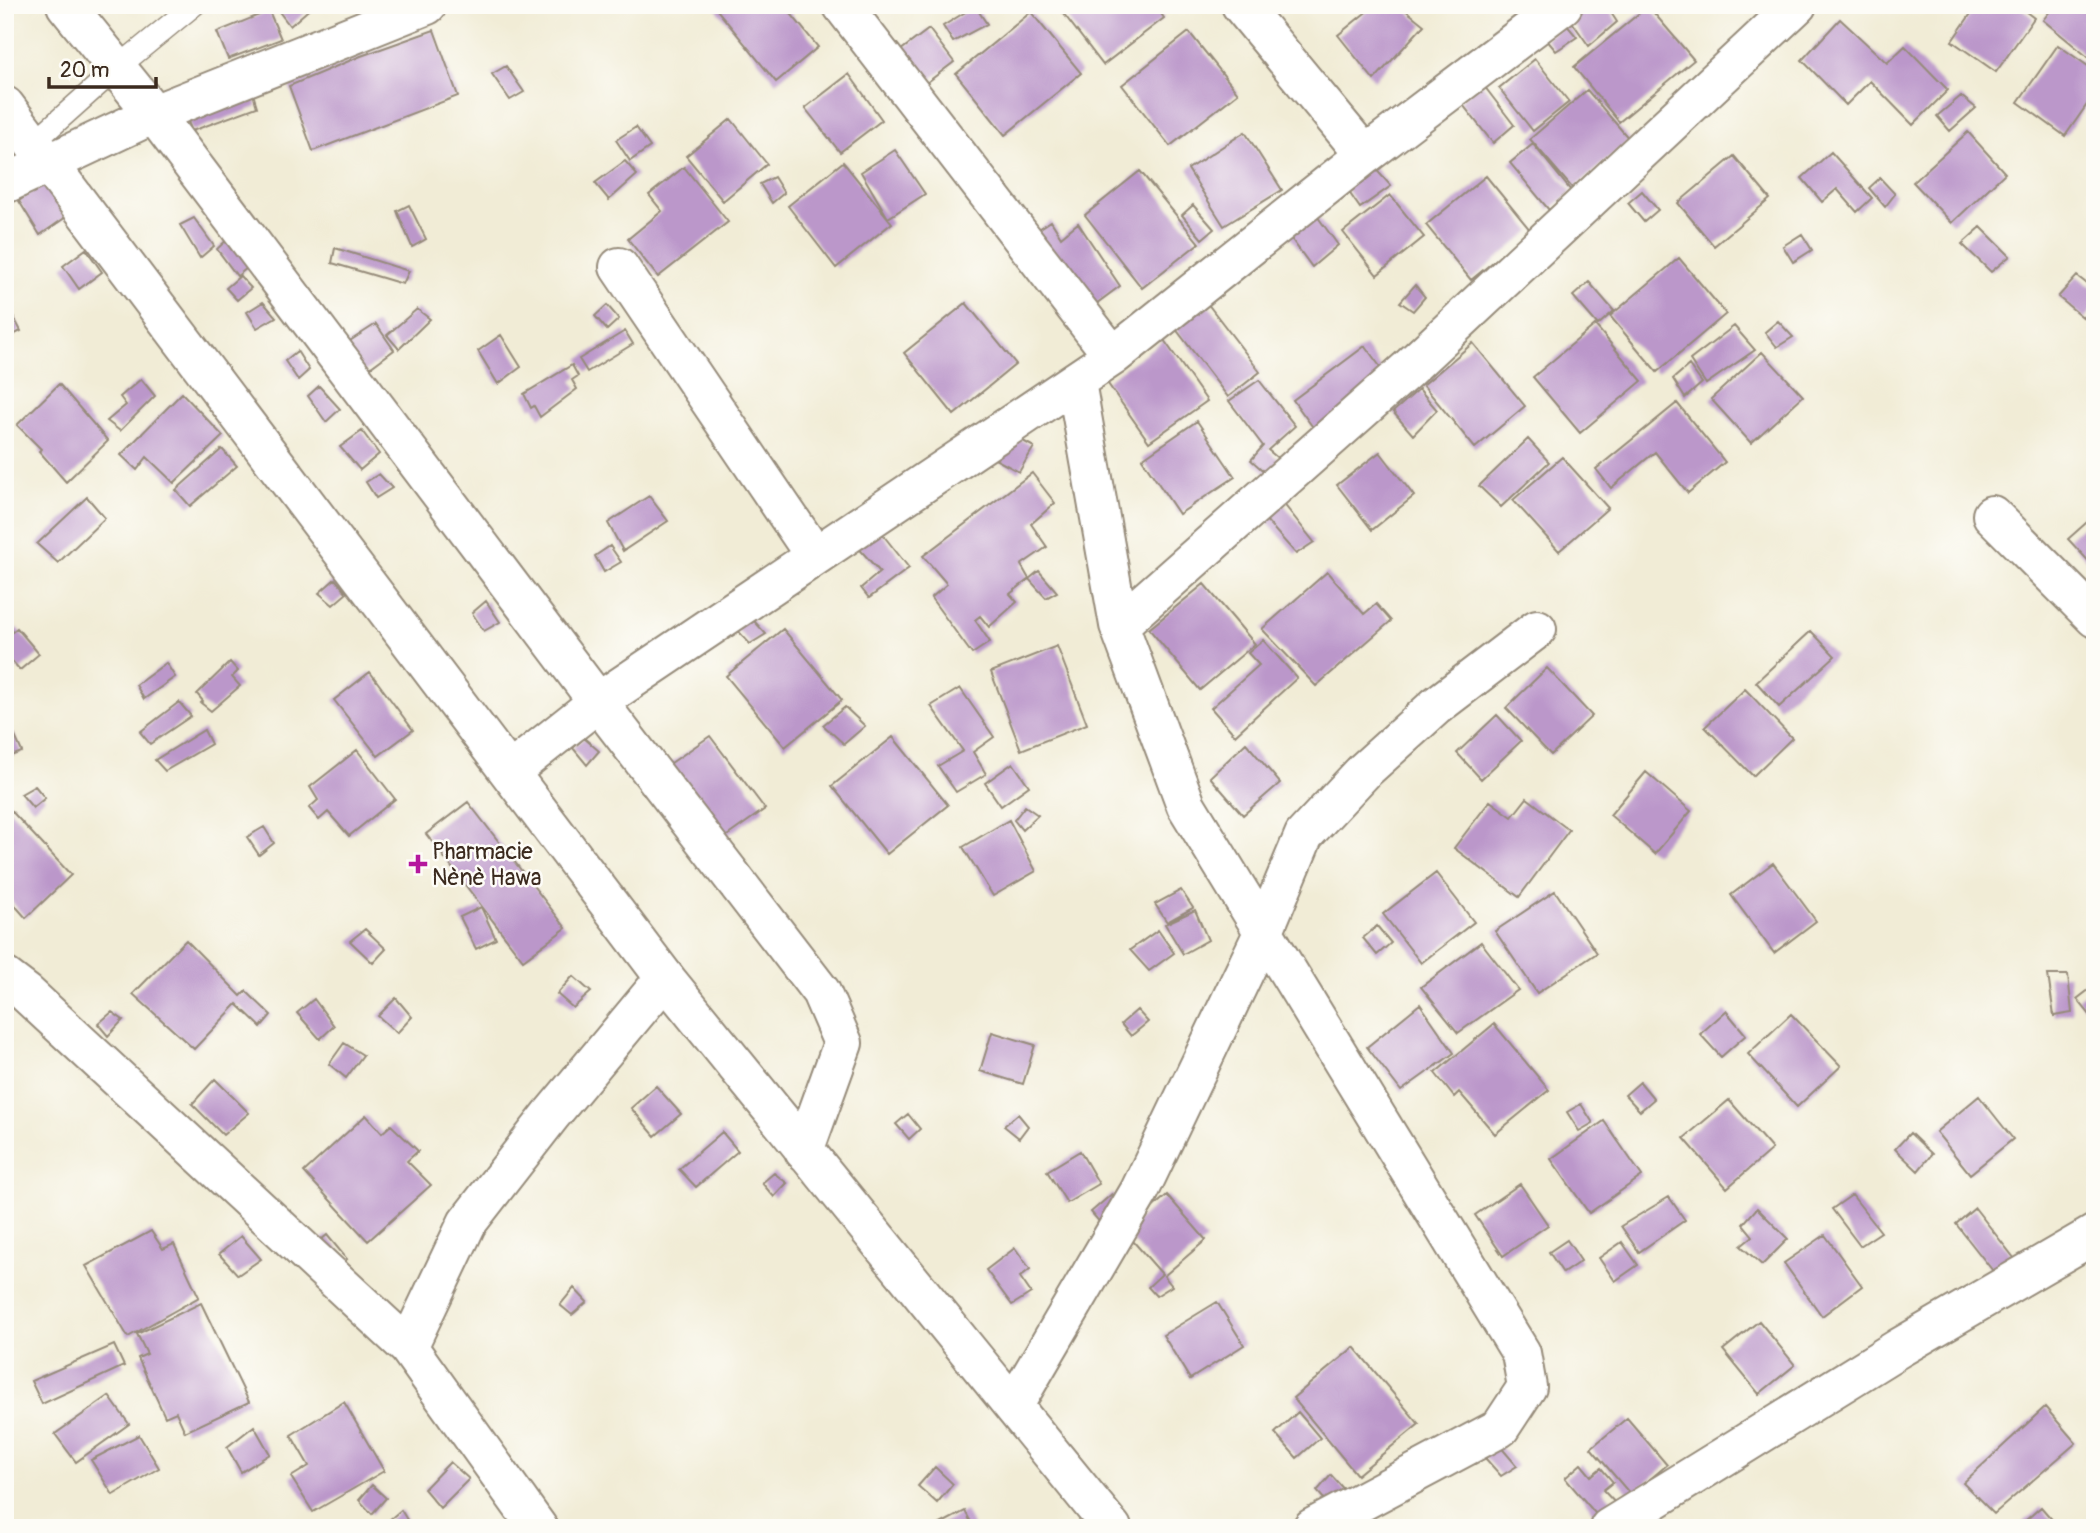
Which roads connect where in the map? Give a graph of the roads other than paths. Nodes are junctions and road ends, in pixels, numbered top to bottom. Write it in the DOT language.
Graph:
graph roads {
  1 [pos="66,5"];
  2 [pos="194,5"];
  3 [pos="427,5"];
  4 [pos="842,5"];
  5 [pos="1241,5"];
  6 [pos="1563,5"];
  7 [pos="1797,5"];
  8 [pos="117,68"];
  9 [pos="5,106"];
  10 [pos="154,114"];
  11 [pos="40,153"];
  12 [pos="1365,155"];
  13 [pos="5,184"];
  14 [pos="619,267"];
  15 [pos="1113,356"];
  16 [pos="1076,382"];
  17 [pos="1992,515"];
  18 [pos="815,556"];
  19 [pos="2095,618"];
  20 [pos="1119,625"];
  21 [pos="1537,629"];
  22 [pos="598,702"];
  23 [pos="511,771"];
  24 [pos="1263,933"];
  25 [pos="5,977"];
  26 [pos="666,978"];
  27 [pos="804,1151"];
  28 [pos="2095,1234"];
  29 [pos="408,1347"];
  30 [pos="1014,1405"];
  31 [pos="1623,1524"];
  32 [pos="537,1528"];
  33 [pos="1112,1528"];
  34 [pos="1312,1528"];
  1 -- 8 [label="main road"];
  2 -- 8 [label="lane"];
  3 -- 10 [label="main road"];
  4 -- 15 [label="main road"];
  5 -- 12 [label="main road"];
  6 -- 12 [label="main road"];
  7 -- 20 [label="main road"];
  8 -- 10 [label="main road"];
  8 -- 11 [label="lane"];
  9 -- 11 [label="main road"];
  10 -- 11 [label="main road"];
  10 -- 22 [label="main road"];
  11 -- 13 [label="main road"];
  11 -- 23 [label="main road"];
  12 -- 15 [label="main road"];
  14 -- 18 [label="main road"];
  15 -- 16 [label="main road"];
  16 -- 18 [label="main road"];
  16 -- 20 [label="main road"];
  17 -- 19 [label="main road"];
  18 -- 22 [label="main road"];
  20 -- 24 [label="main road"];
  21 -- 24 [label="main road"];
  22 -- 23 [label="main road"];
  22 -- 27 [label="main road"];
  23 -- 26 [label="main road"];
  24 -- 30 [label="main road"];
  24 -- 34 [label="main road"];
  25 -- 29 [label="main road"];
  26 -- 27 [label="main road"];
  26 -- 29 [label="main road"];
  27 -- 30 [label="main road"];
  28 -- 31 [label="main road"];
  29 -- 32 [label="main road"];
  30 -- 33 [label="main road"];
}
